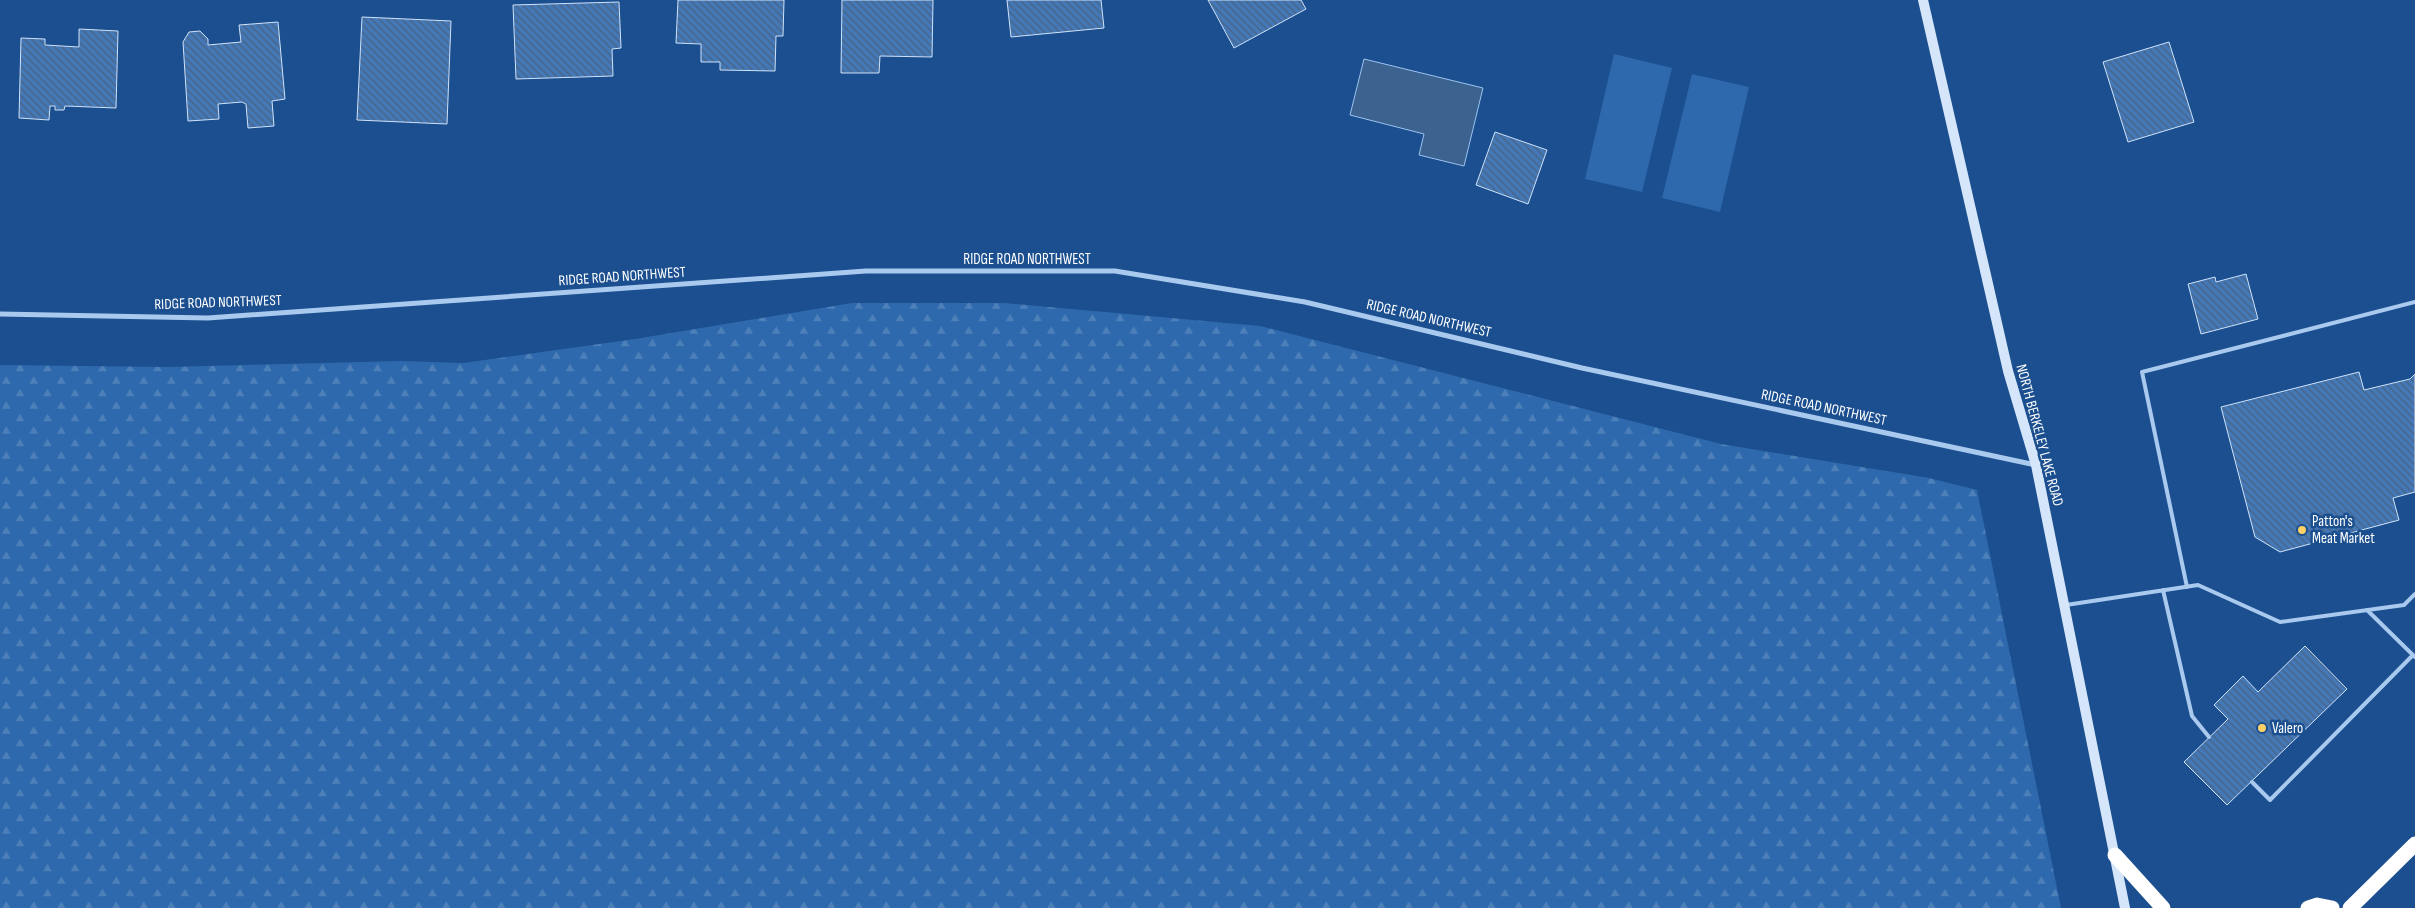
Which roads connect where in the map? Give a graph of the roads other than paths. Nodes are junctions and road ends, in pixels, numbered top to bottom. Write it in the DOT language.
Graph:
graph roads {
  1 [pos="1923,0"];
  2 [pos="2415,302"];
  3 [pos="0,314"];
  4 [pos="2036,465"];
  5 [pos="2187,586"];
  6 [pos="2163,590"];
  7 [pos="2415,594"];
  8 [pos="2064,606"];
  9 [pos="2367,610"];
  10 [pos="2414,656"];
  11 [pos="2208,737"];
  12 [pos="2252,782"];
  13 [pos="2415,844"];
  14 [pos="2115,856"];
  15 [pos="2125,908"];
  16 [pos="2163,908"];
  17 [pos="2308,908"];
  18 [pos="2332,908"];
  19 [pos="2350,908"];
  1 -- 4 [label="street, NORTH BERKELEY LAKE ROAD"];
  2 -- 5 [label="lane"];
  3 -- 4 [label="street, RIDGE ROAD NORTHWEST"];
  4 -- 8 [label="street, NORTH BERKELEY LAKE ROAD"];
  5 -- 6 [label="lane"];
  5 -- 9 [label="lane"];
  6 -- 8 [label="lane"];
  6 -- 11 [label="lane"];
  7 -- 9 [label="lane"];
  8 -- 14 [label="street, NORTH BERKELEY LAKE ROAD"];
  9 -- 10 [label="lane"];
  10 -- 12 [label="lane"];
  13 -- 19 [label="highway"];
  14 -- 15 [label="street, NORTH BERKELEY LAKE ROAD"];
  14 -- 16 [label="highway"];
  17 -- 18 [label="highway"];
}
